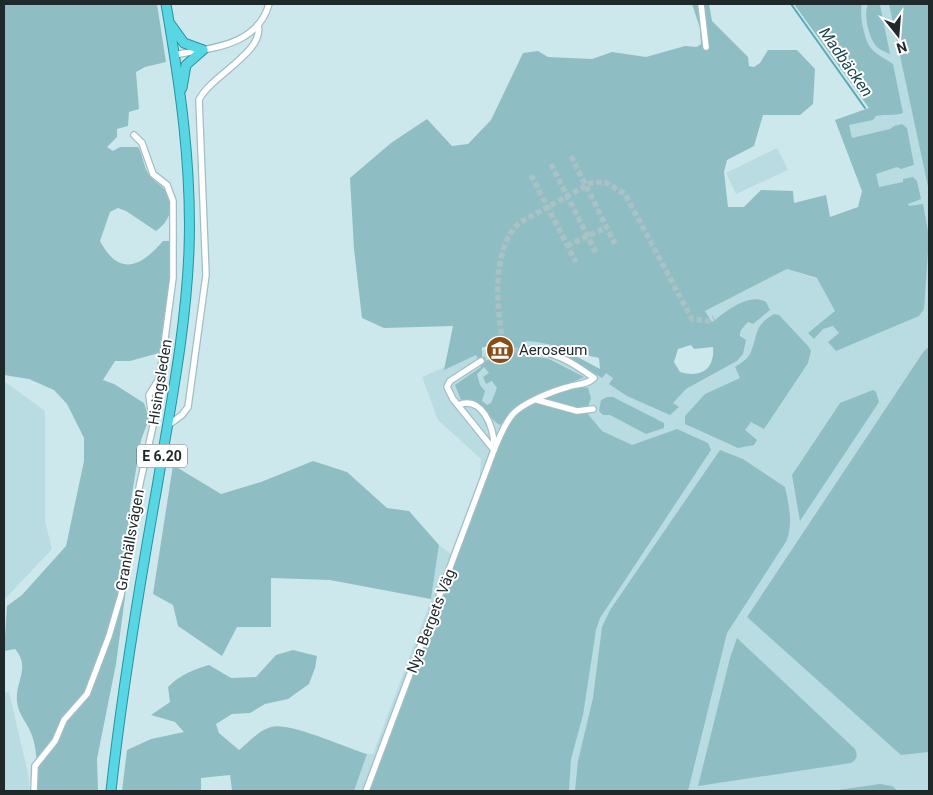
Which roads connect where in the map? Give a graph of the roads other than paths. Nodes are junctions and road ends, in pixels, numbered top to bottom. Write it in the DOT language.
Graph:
graph roads {
  1 [pos="166,4"];
  2 [pos="269,4"];
  3 [pos="701,4"];
  4 [pos="169,22"];
  5 [pos="258,25"];
  6 [pos="706,47"];
  7 [pos="203,50"];
  8 [pos="174,55"];
  9 [pos="180,96"];
  10 [pos="134,135"];
  11 [pos="526,350"];
  12 [pos="481,361"];
  13 [pos="537,400"];
  14 [pos="458,405"];
  15 [pos="593,409"];
  16 [pos="167,426"];
  17 [pos="494,450"];
  18 [pos="34,791"];
  19 [pos="111,791"];
  20 [pos="366,791"];
  1 -- 4 [label="highway, Hisingsleden / E 6.20"];
  2 -- 5 [label="street"];
  3 -- 6 [label="street"];
  4 -- 7 [label="highway, E 6.20"];
  4 -- 8 [label="highway, Hisingsleden / E 6.20"];
  5 -- 7 [label="street"];
  5 -- 16 [label="street"];
  7 -- 8 [label="street"];
  7 -- 9 [label="highway, E 6.20"];
  8 -- 9 [label="highway, Hisingsleden / E 6.20"];
  9 -- 16 [label="highway, Hisingsleden / E 6.20"];
  10 -- 18 [label="street, Granhällsvägen"];
  11 -- 13 [label="street, Nya Bergets Väg"];
  12 -- 14 [label="street"];
  13 -- 15 [label="street"];
  13 -- 17 [label="street, Nya Bergets Väg"];
  14 -- 17 [label="street"];
  14 -- 17 [label="street"];
  16 -- 19 [label="highway, Hisingsleden / E 6.20"];
  17 -- 20 [label="street, Nya Bergets Väg"];
}
